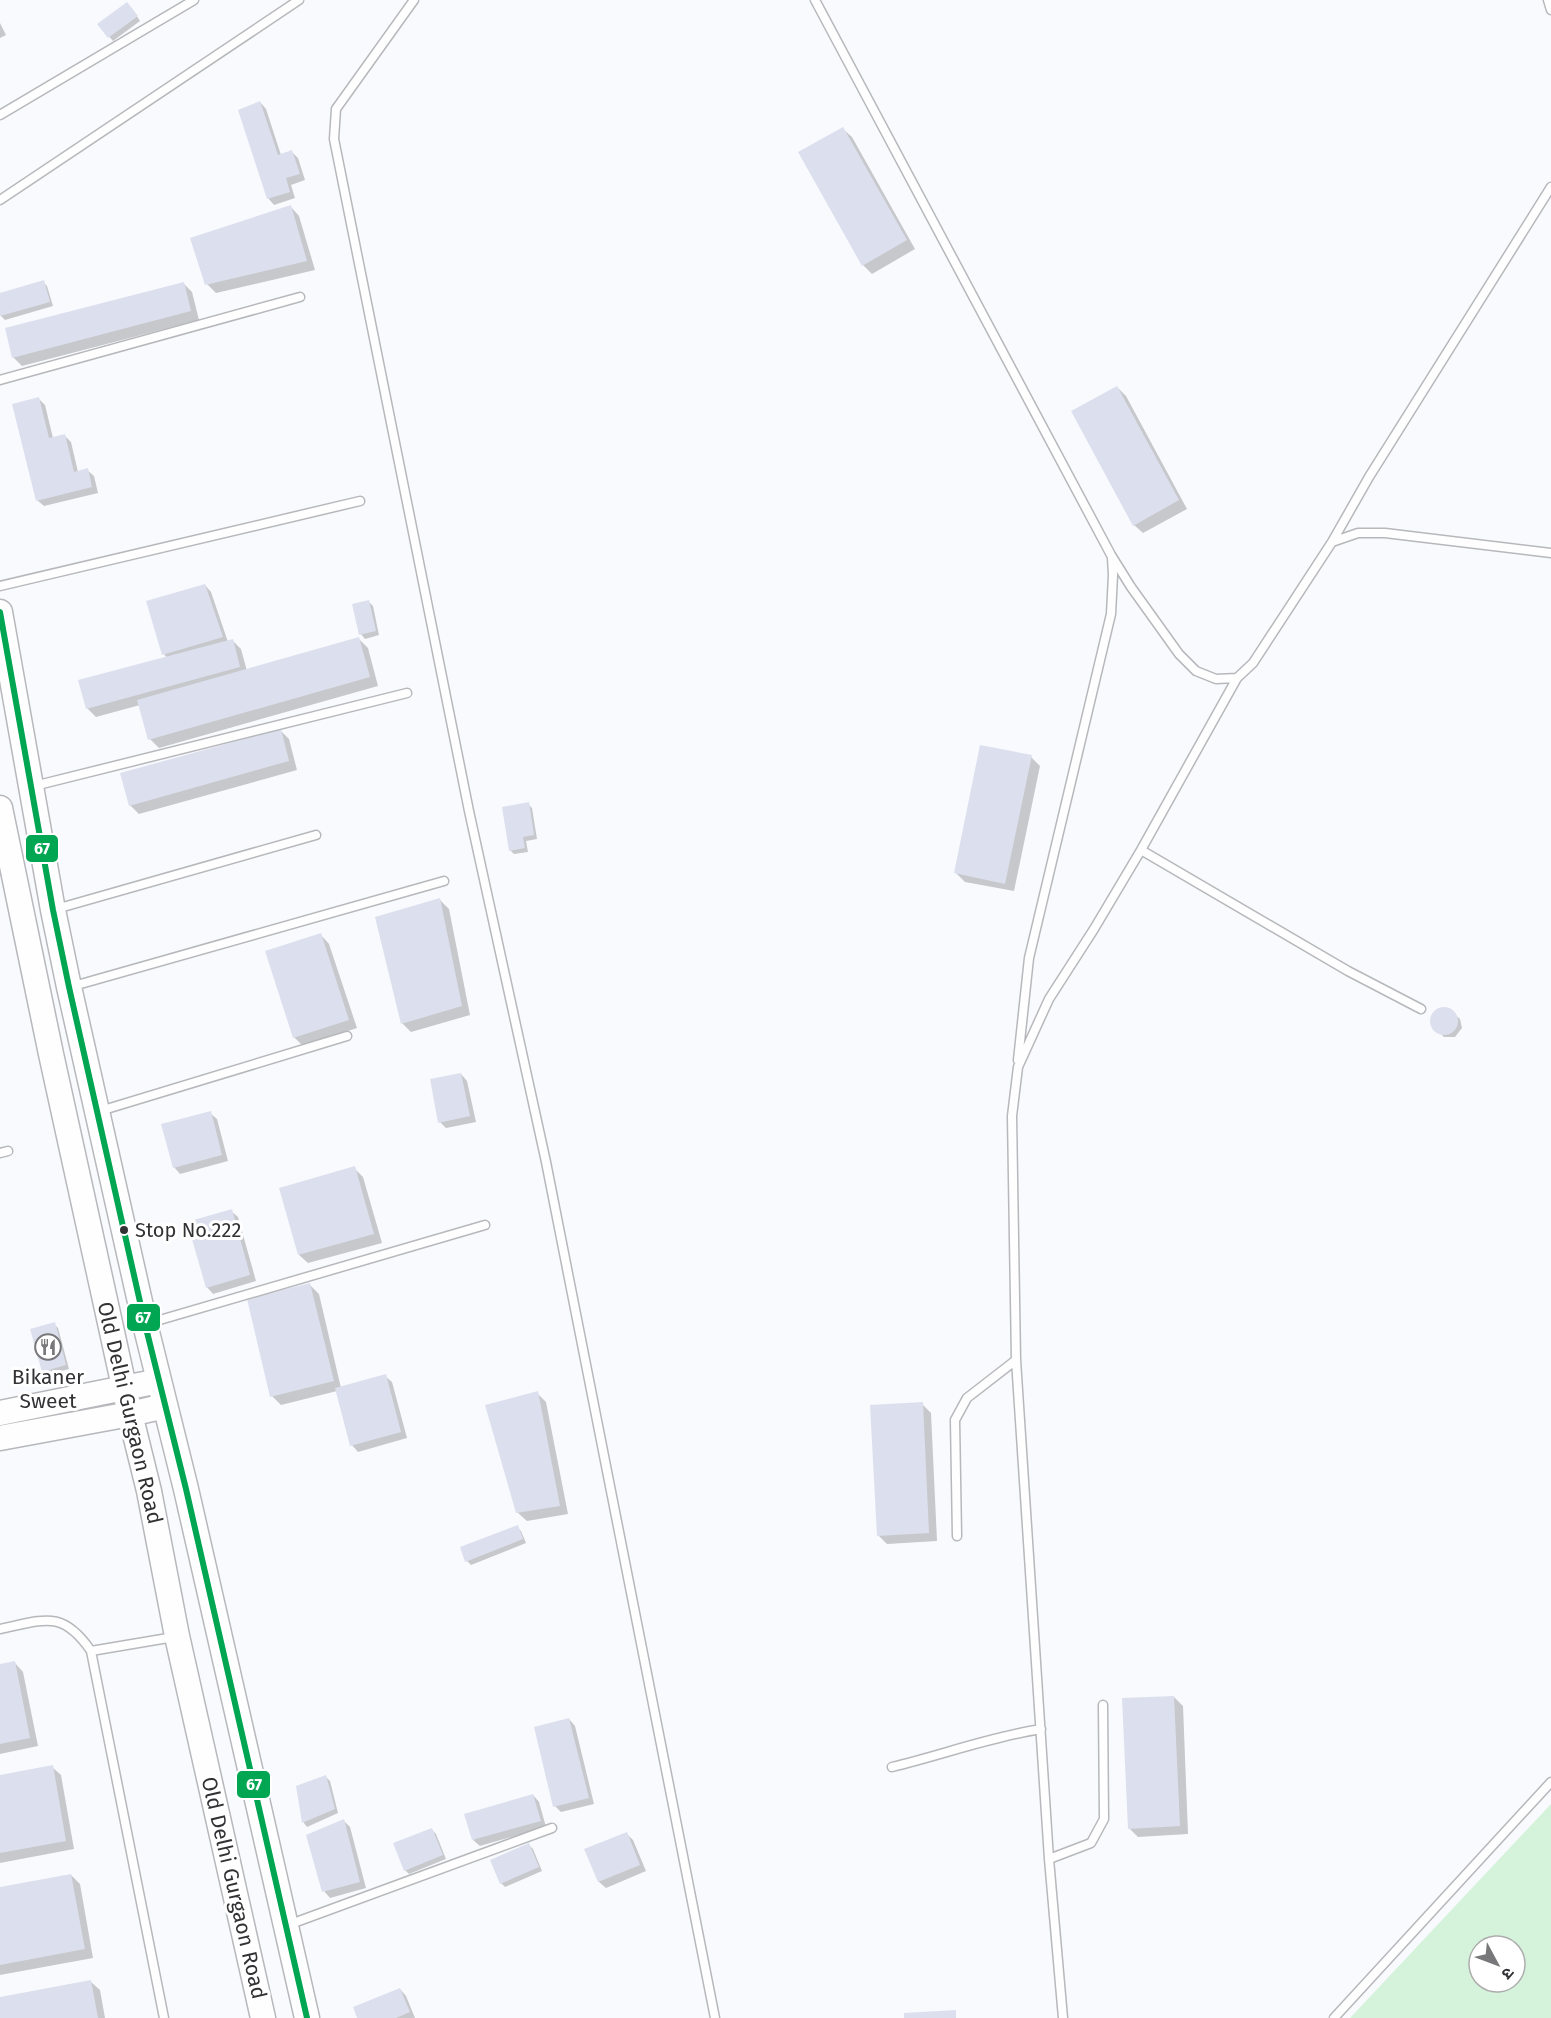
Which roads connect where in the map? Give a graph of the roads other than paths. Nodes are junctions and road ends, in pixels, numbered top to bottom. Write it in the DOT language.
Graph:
graph roads {
  1 [pos="194,0"];
  2 [pos="299,0"];
  3 [pos="414,0"];
  4 [pos="815,0"];
  5 [pos="1548,0"];
  6 [pos="1551,10"];
  7 [pos="0,115"];
  8 [pos="1551,188"];
  9 [pos="0,200"];
  10 [pos="300,297"];
  11 [pos="0,380"];
  12 [pos="360,501"];
  13 [pos="1332,542"];
  14 [pos="1551,553"];
  15 [pos="1111,555"];
  16 [pos="0,586"];
  17 [pos="0,612"];
  18 [pos="1237,678"];
  19 [pos="407,693"];
  20 [pos="31,787"];
  21 [pos="0,808"];
  22 [pos="316,835"];
  23 [pos="1141,850"];
  24 [pos="444,881"];
  25 [pos="53,910"];
  26 [pos="69,987"];
  27 [pos="1421,1009"];
  28 [pos="347,1036"];
  29 [pos="1018,1067"];
  30 [pos="96,1112"];
  31 [pos="485,1225"];
  32 [pos="145,1324"];
  33 [pos="1016,1360"];
  34 [pos="159,1381"];
  35 [pos="124,1387"];
  36 [pos="165,1406"];
  37 [pos="0,1413"];
  38 [pos="130,1414"];
  39 [pos="0,1438"];
  40 [pos="957,1536"];
  41 [pos="0,1629"];
  42 [pos="177,1636"];
  43 [pos="91,1651"];
  44 [pos="1103,1705"];
  45 [pos="1041,1729"];
  46 [pos="892,1767"];
  47 [pos="1551,1782"];
  48 [pos="552,1828"];
  49 [pos="1049,1858"];
  50 [pos="285,1926"];
  51 [pos="164,2018"];
  52 [pos="263,2018"];
  53 [pos="307,2018"];
  54 [pos="715,2018"];
  55 [pos="1063,2018"];
  56 [pos="1334,2018"];
  1 -- 7 [label="lane"];
  2 -- 9 [label="lane"];
  3 -- 54 [label="lane"];
  4 -- 15 [label="lane"];
  5 -- 6 [label="lane"];
  8 -- 13 [label="lane"];
  10 -- 11 [label="lane"];
  12 -- 16 [label="lane"];
  13 -- 14 [label="lane"];
  13 -- 18 [label="lane"];
  15 -- 18 [label="lane"];
  15 -- 29 [label="lane"];
  17 -- 20 [label="main road, Old Delhi Gurgaon Road"];
  18 -- 23 [label="lane"];
  19 -- 20 [label="lane"];
  20 -- 25 [label="main road, Old Delhi Gurgaon Road"];
  21 -- 35 [label="main road, Old Delhi Gurgaon Road"];
  22 -- 25 [label="lane"];
  23 -- 27 [label="lane"];
  23 -- 29 [label="lane"];
  24 -- 26 [label="lane"];
  25 -- 26 [label="main road, Old Delhi Gurgaon Road"];
  26 -- 30 [label="main road, Old Delhi Gurgaon Road"];
  28 -- 30 [label="lane"];
  29 -- 33 [label="lane"];
  30 -- 32 [label="main road, Old Delhi Gurgaon Road"];
  31 -- 32 [label="lane"];
  32 -- 34 [label="main road, Old Delhi Gurgaon Road"];
  33 -- 40 [label="lane"];
  33 -- 45 [label="lane"];
  34 -- 35 [label="main road"];
  34 -- 36 [label="main road, Old Delhi Gurgaon Road"];
  35 -- 37 [label="main road"];
  35 -- 38 [label="main road, Old Delhi Gurgaon Road"];
  36 -- 38 [label="main road"];
  36 -- 50 [label="main road, Old Delhi Gurgaon Road"];
  38 -- 39 [label="main road"];
  38 -- 42 [label="main road, Old Delhi Gurgaon Road"];
  41 -- 43 [label="lane"];
  42 -- 43 [label="lane"];
  42 -- 52 [label="main road, Old Delhi Gurgaon Road"];
  43 -- 51 [label="lane"];
  44 -- 49 [label="lane"];
  45 -- 46 [label="lane"];
  45 -- 49 [label="lane"];
  47 -- 56 [label="lane"];
  48 -- 50 [label="lane"];
  49 -- 55 [label="lane"];
  50 -- 53 [label="main road, Old Delhi Gurgaon Road"];
}
